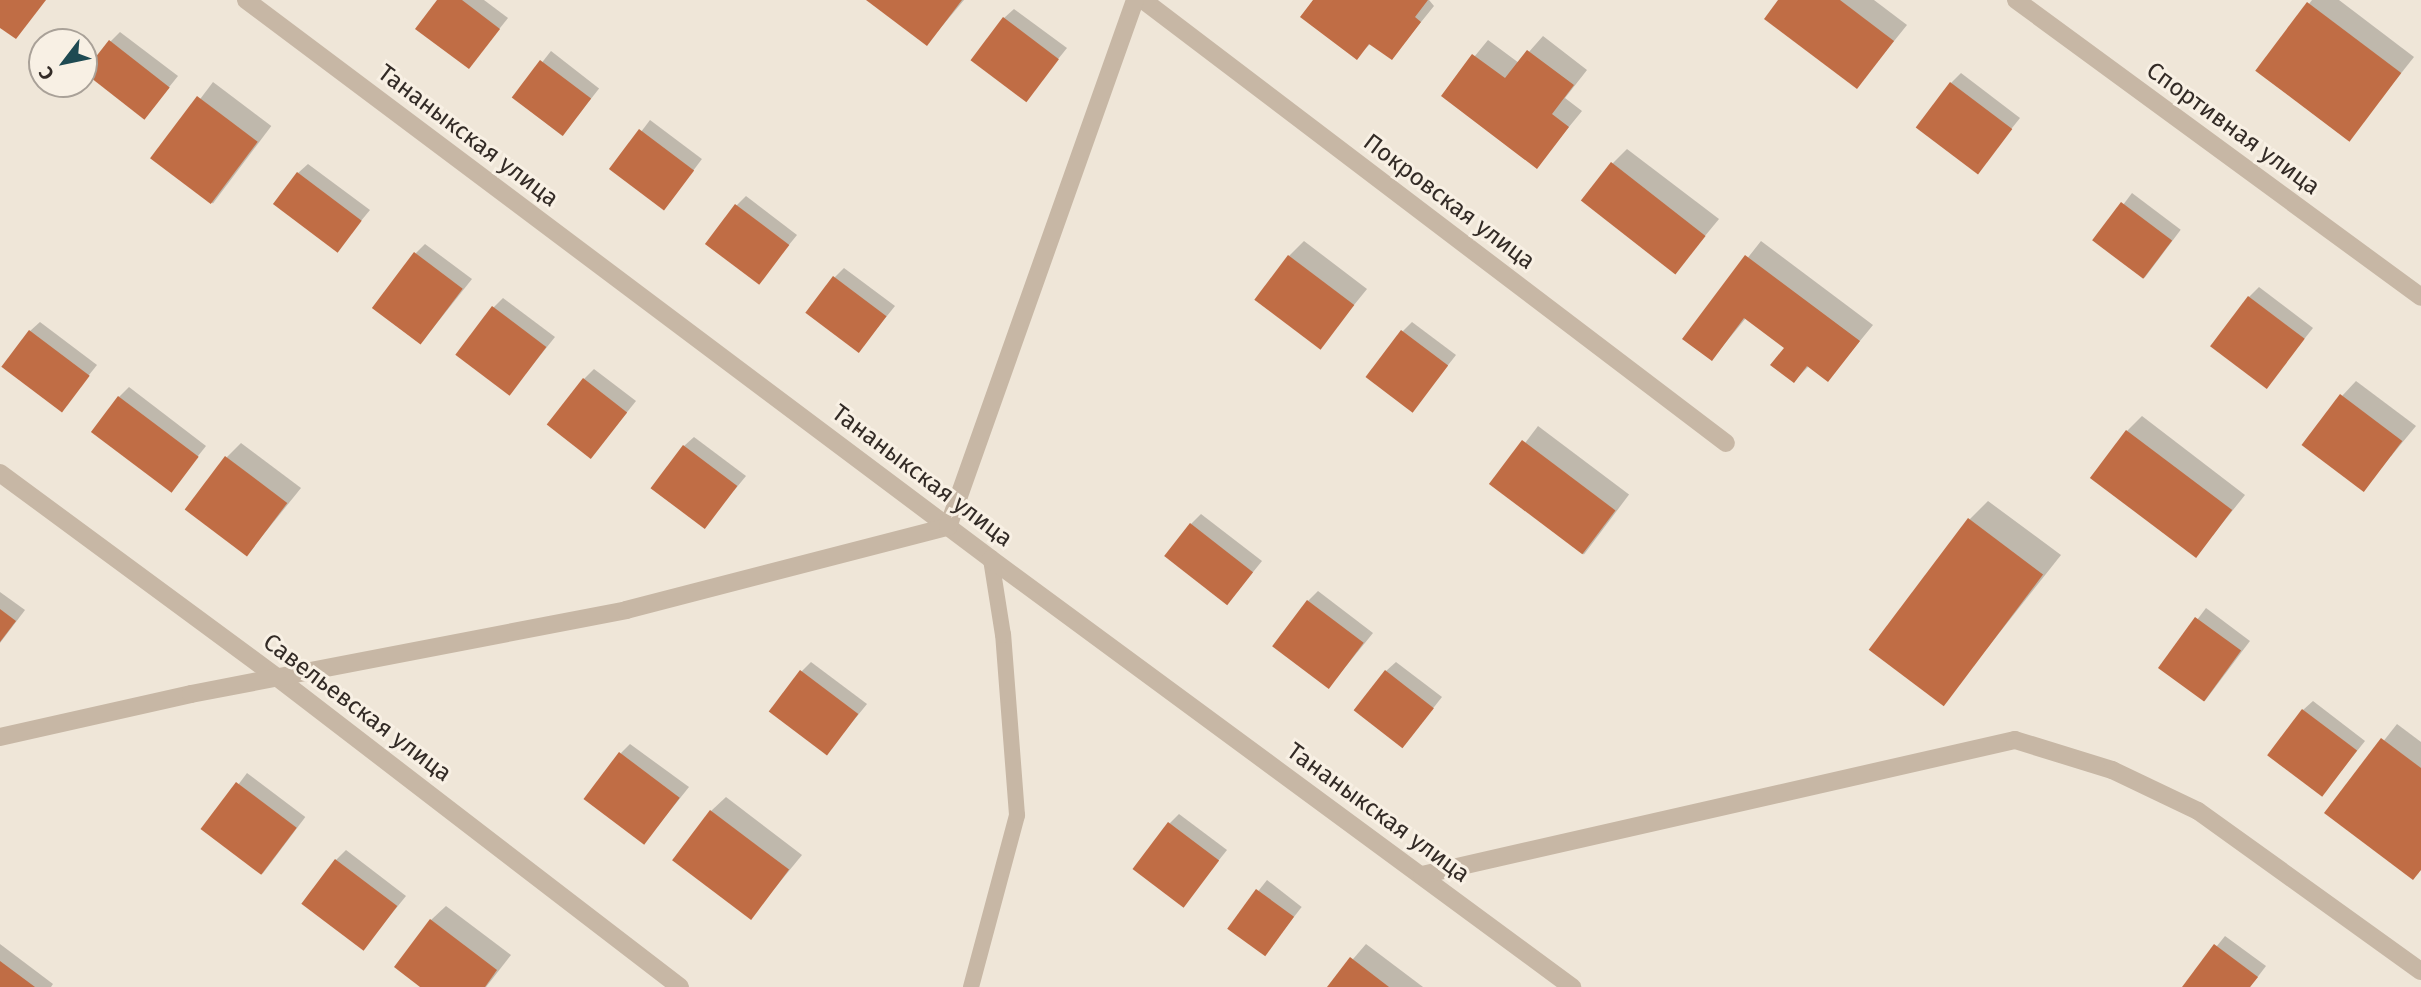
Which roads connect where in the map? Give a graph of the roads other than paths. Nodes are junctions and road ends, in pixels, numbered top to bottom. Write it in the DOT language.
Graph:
graph roads {
  1 [pos="246,0"];
  2 [pos="1136,0"];
  3 [pos="1143,0"];
  4 [pos="2016,0"];
  5 [pos="2421,297"];
  6 [pos="1726,443"];
  7 [pos="0,473"];
  8 [pos="948,527"];
  9 [pos="991,559"];
  10 [pos="278,678"];
  11 [pos="0,737"];
  12 [pos="1422,875"];
  13 [pos="2421,971"];
  14 [pos="680,987"];
  15 [pos="971,987"];
  16 [pos="1572,987"];
  1 -- 8 [label="street, Тананыкская улица"];
  2 -- 8 [label="street"];
  3 -- 6 [label="street, Покровская улица"];
  4 -- 5 [label="street, Спортивная улица"];
  7 -- 10 [label="street, Савельевская улица"];
  8 -- 9 [label="street, Тананыкская улица"];
  8 -- 10 [label="street"];
  9 -- 12 [label="street, Тананыкская улица"];
  9 -- 15 [label="lane"];
  10 -- 11 [label="street"];
  10 -- 14 [label="street, Савельевская улица"];
  12 -- 13 [label="street"];
  12 -- 16 [label="street, Тананыкская улица"];
}
